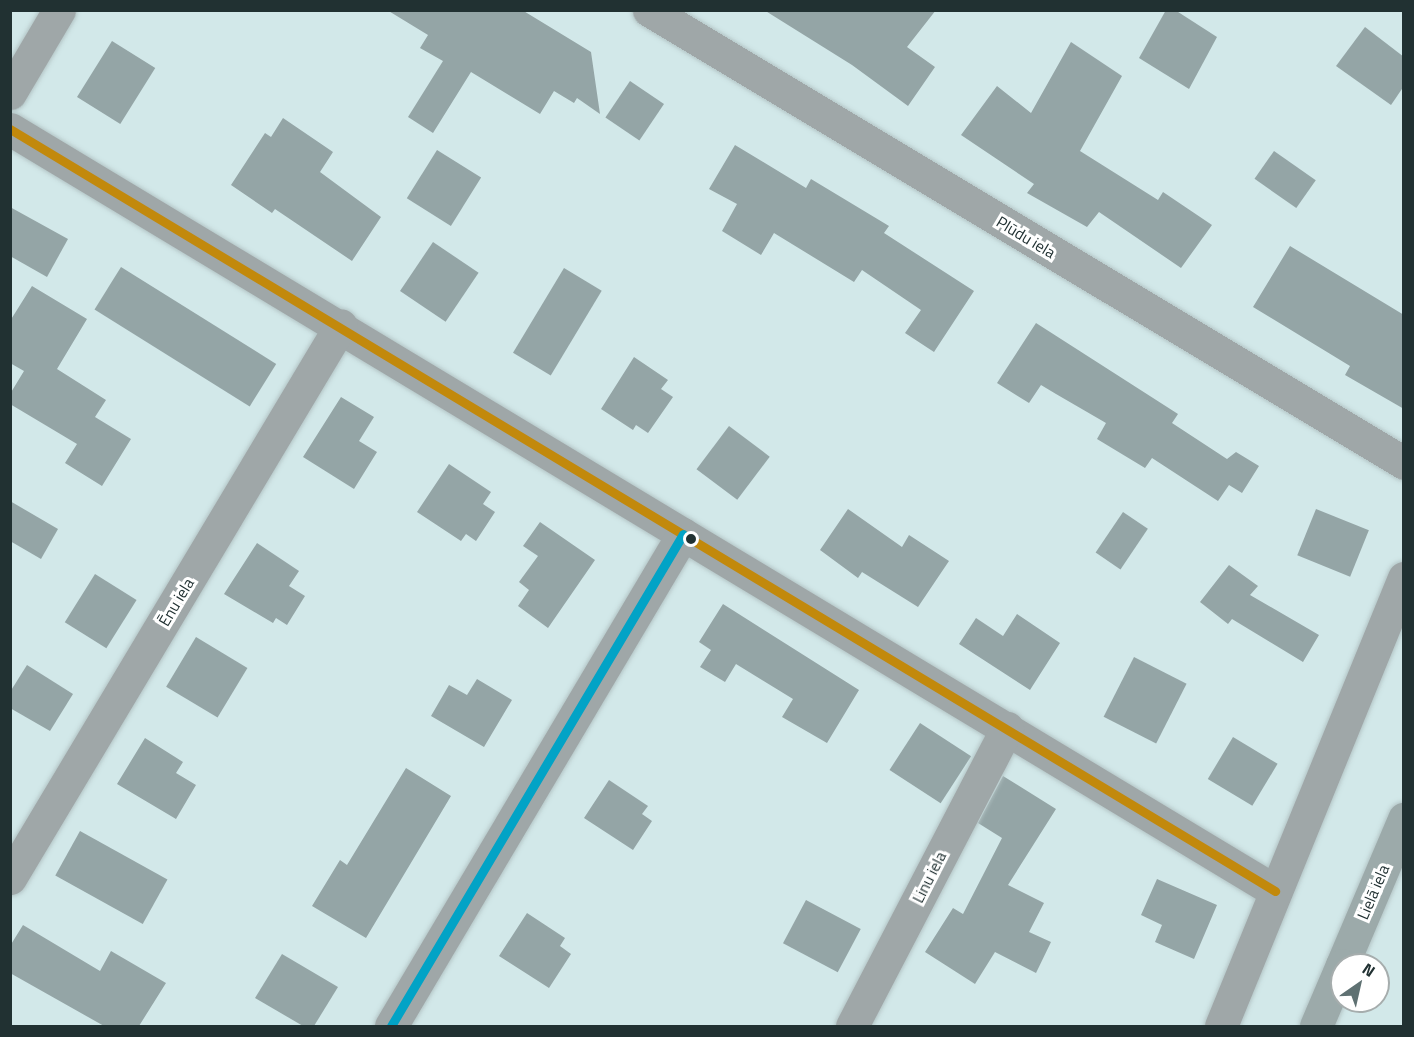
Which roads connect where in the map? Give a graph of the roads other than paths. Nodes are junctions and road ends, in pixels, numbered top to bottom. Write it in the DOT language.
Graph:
graph roads {
  1 [pos="59,10"];
  2 [pos="649,10"];
  3 [pos="10,93"];
  4 [pos="10,129"];
  5 [pos="341,325"];
  6 [pos="1404,463"];
  7 [pos="683,534"];
  8 [pos="1404,579"];
  9 [pos="1007,728"];
  10 [pos="1404,819"];
  11 [pos="10,878"];
  12 [pos="1275,891"];
  13 [pos="1347,953"];
  14 [pos="1330,993"];
  15 [pos="391,1026"];
  16 [pos="852,1026"];
  17 [pos="1221,1026"];
  18 [pos="1316,1026"];
  1 -- 3 [label="street"];
  2 -- 6 [label="street, Plūdu iela"];
  4 -- 5 [label="street"];
  5 -- 7 [label="street"];
  5 -- 11 [label="street, Ēnu iela"];
  7 -- 9 [label="street"];
  7 -- 15 [label="street"];
  8 -- 12 [label="street"];
  9 -- 12 [label="street"];
  9 -- 16 [label="street, Linu iela"];
  10 -- 13 [label="main road, Lielā iela"];
  12 -- 17 [label="street"];
  14 -- 18 [label="main road, Lielā iela"];
}
